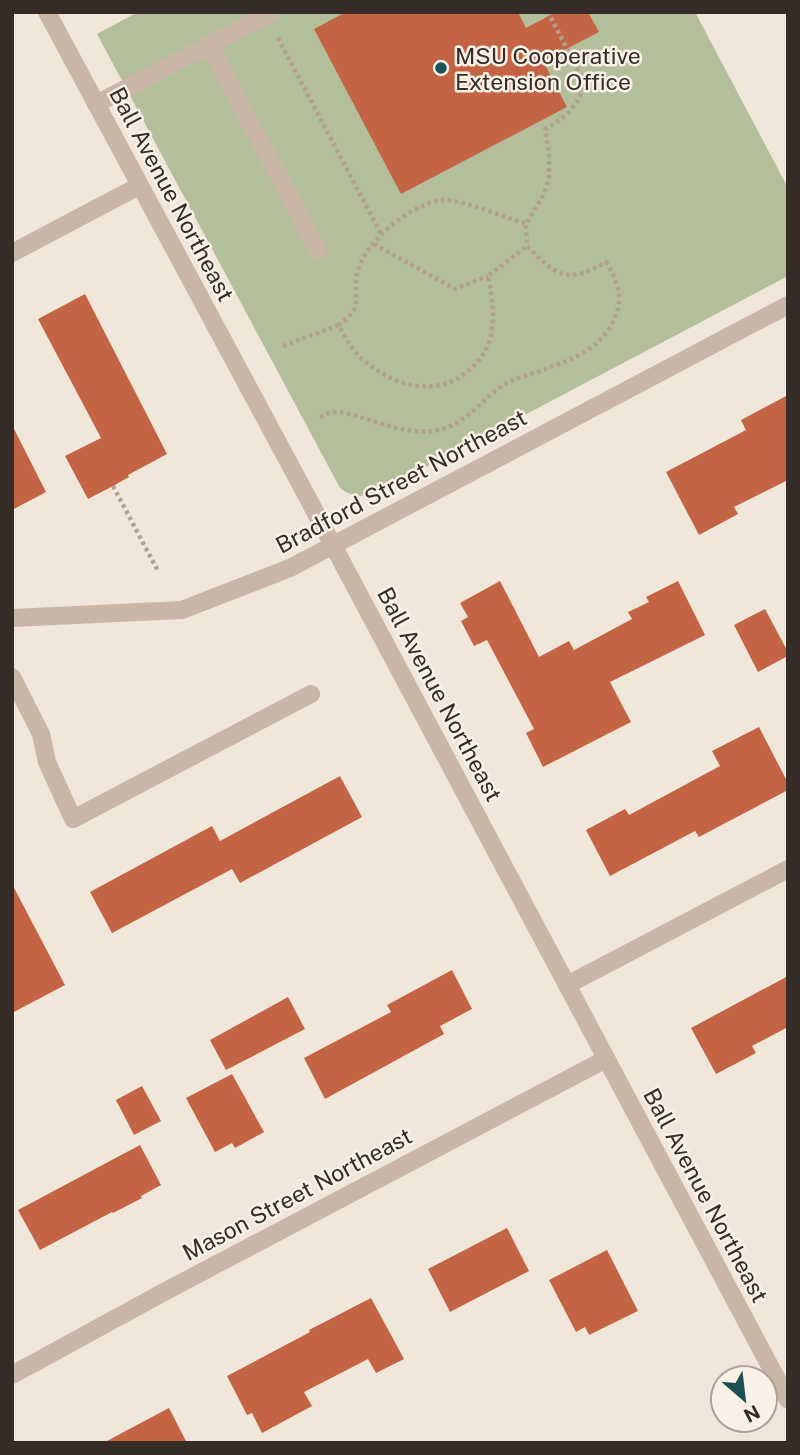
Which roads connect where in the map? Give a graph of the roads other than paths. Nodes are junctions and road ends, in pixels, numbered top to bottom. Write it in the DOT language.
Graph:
graph roads {
  1 [pos="47,12"];
  2 [pos="269,14"];
  3 [pos="209,45"];
  4 [pos="96,104"];
  5 [pos="139,186"];
  6 [pos="318,250"];
  7 [pos="12,253"];
  8 [pos="788,305"];
  9 [pos="333,545"];
  10 [pos="12,618"];
  11 [pos="12,677"];
  12 [pos="311,694"];
  13 [pos="788,869"];
  14 [pos="567,985"];
  15 [pos="606,1059"];
  16 [pos="12,1375"];
  17 [pos="788,1400"];
  1 -- 4 [label="street, Ball Avenue Northeast"];
  2 -- 3 [label="street"];
  3 -- 4 [label="street"];
  3 -- 6 [label="street"];
  4 -- 5 [label="street, Ball Avenue Northeast"];
  5 -- 7 [label="street"];
  5 -- 9 [label="street, Ball Avenue Northeast"];
  8 -- 9 [label="street, Bradford Street Northeast"];
  9 -- 10 [label="street, Bradford Street Northeast"];
  9 -- 14 [label="street, Ball Avenue Northeast"];
  11 -- 12 [label="street"];
  13 -- 14 [label="street"];
  14 -- 15 [label="street, Ball Avenue Northeast"];
  15 -- 16 [label="street, Mason Street Northeast"];
  15 -- 17 [label="street, Ball Avenue Northeast"];
}
